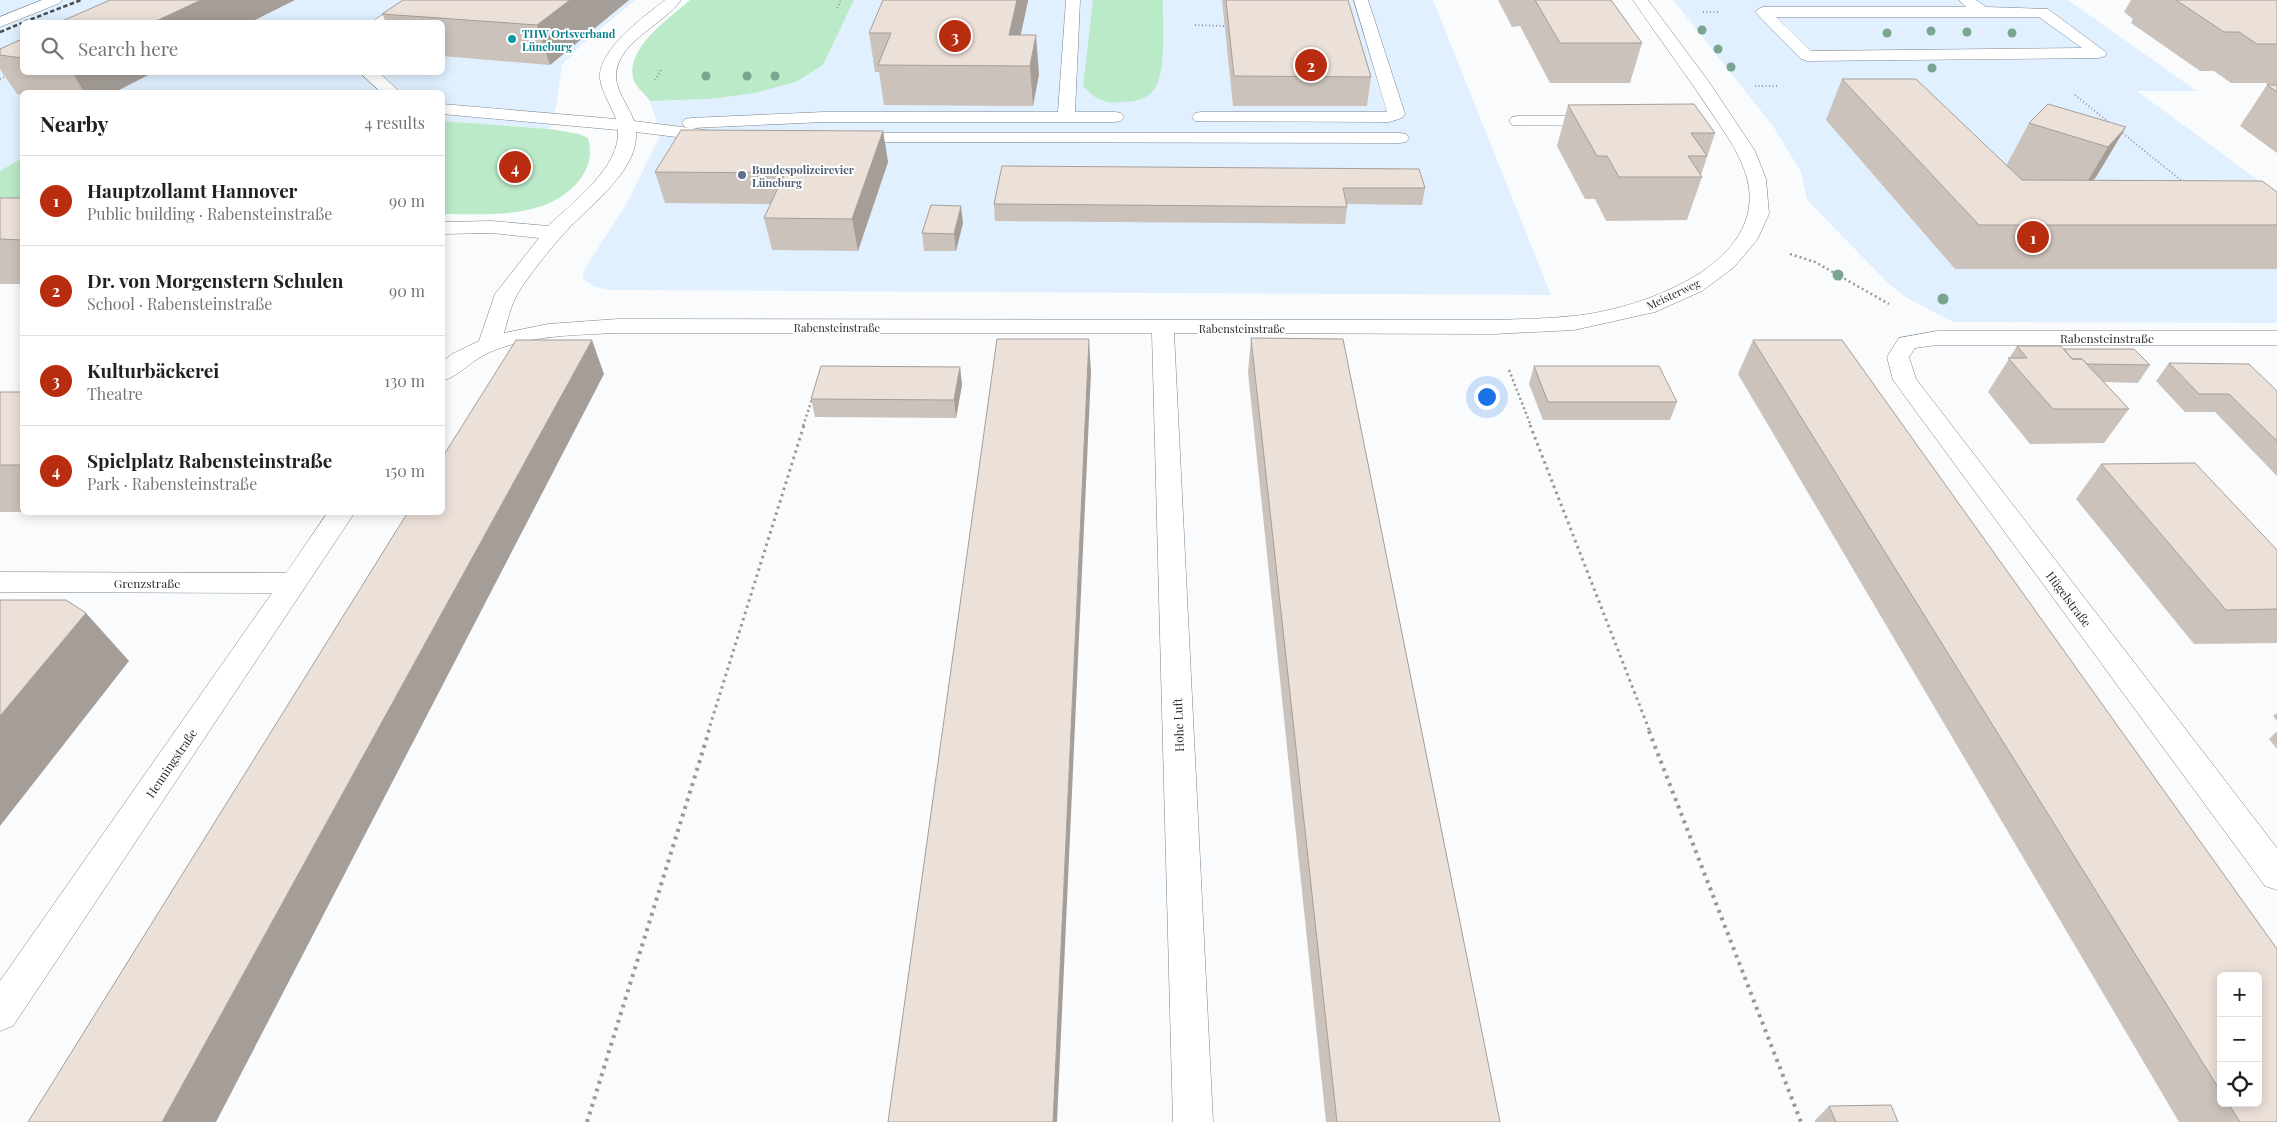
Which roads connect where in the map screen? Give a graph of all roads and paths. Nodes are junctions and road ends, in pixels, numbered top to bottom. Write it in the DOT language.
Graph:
graph roads {
  1 [pos="55,0"];
  2 [pos="416,0"];
  3 [pos="674,0"];
  4 [pos="841,0"];
  5 [pos="1073,0"];
  6 [pos="1361,0"];
  7 [pos="1640,0"];
  8 [pos="1966,0"];
  9 [pos="837,8"];
  10 [pos="1982,12"];
  11 [pos="384,20"];
  12 [pos="0,22"];
  13 [pos="1195,25"];
  14 [pos="1224,26"];
  15 [pos="2024,54"];
  16 [pos="15,72"];
  17 [pos="370,75"];
  18 [pos="0,79"];
  19 [pos="388,90"];
  20 [pos="445,109"];
  21 [pos="1066,117"];
  22 [pos="1115,117"];
  23 [pos="1201,117"];
  24 [pos="1518,121"];
  25 [pos="1618,121"];
  26 [pos="1707,121"];
  27 [pos="1727,121"];
  28 [pos="627,125"];
  29 [pos="748,138"];
  30 [pos="826,138"];
  31 [pos="1400,138"];
  32 [pos="2177,185"];
  33 [pos="445,228"];
  34 [pos="553,233"];
  35 [pos="1746,240"];
  36 [pos="835,327"];
  37 [pos="1493,327"];
  38 [pos="1163,328"];
  39 [pos="1426,328"];
  40 [pos="1937,338"];
  41 [pos="2277,338"];
  42 [pos="489,344"];
  43 [pos="445,371"];
  44 [pos="340,515"];
  45 [pos="0,582"];
  46 [pos="293,583"];
  47 [pos="2277,875"];
  48 [pos="0,1013"];
  49 [pos="588,1122"];
  50 [pos="1193,1122"];
  51 [pos="1801,1122"];
  1 -- 12 [label="street"];
  2 -- 11 [label="street"];
  3 -- 28 [label="street"];
  4 -- 9 [label="path"];
  5 -- 21 [label="street"];
  6 -- 23 [label="street"];
  7 -- 27 [label="street, Meisterweg"];
  8 -- 10 [label="street"];
  10 -- 15 [label="street"];
  10 -- 15 [label="street"];
  13 -- 14 [label="path"];
  15 -- 32 [label="path"];
  16 -- 18 [label="path"];
  17 -- 19 [label="street"];
  20 -- 28 [label="street"];
  21 -- 22 [label="street"];
  21 -- 28 [label="street"];
  24 -- 25 [label="street"];
  26 -- 27 [label="street"];
  27 -- 35 [label="street, Meisterweg"];
  28 -- 29 [label="street"];
  28 -- 34 [label="street"];
  30 -- 31 [label="street"];
  33 -- 34 [label="street"];
  34 -- 42 [label="street"];
  35 -- 37 [label="street, Meisterweg"];
  35 -- 40 [label="path"];
  36 -- 38 [label="street, Rabensteinstraße"];
  36 -- 42 [label="street, Rabensteinstraße"];
  36 -- 49 [label="path"];
  37 -- 39 [label="street, Meisterweg"];
  37 -- 51 [label="path"];
  38 -- 39 [label="street, Rabensteinstraße"];
  38 -- 50 [label="street, Hohe Luft"];
  40 -- 41 [label="street, Rabensteinstraße"];
  40 -- 47 [label="street, Hügelstraße"];
  42 -- 43 [label="street"];
  44 -- 46 [label="street, Henningstraße"];
  45 -- 46 [label="street, Grenzstraße"];
  46 -- 48 [label="street, Henningstraße"];
}
